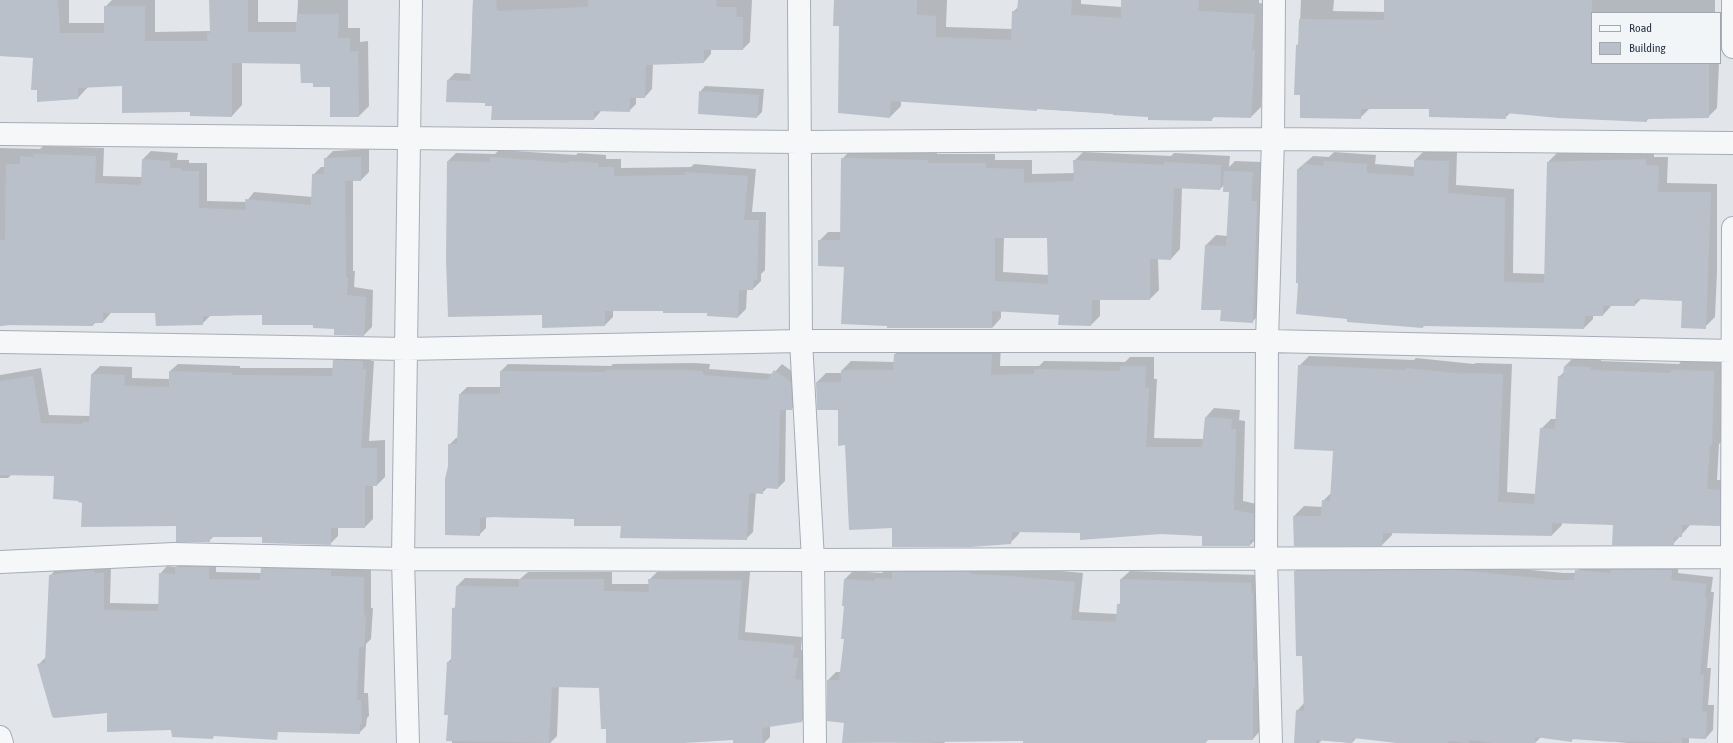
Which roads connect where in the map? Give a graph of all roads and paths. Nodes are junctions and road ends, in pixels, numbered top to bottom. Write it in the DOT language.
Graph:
graph roads {
  1 [pos="411,0"];
  2 [pos="799,0"];
  3 [pos="1274,0"];
  4 [pos="1733,0"];
  5 [pos="1733,47"];
  6 [pos="0,134"];
  7 [pos="411,138"];
  8 [pos="1273,139"];
  9 [pos="800,142"];
  10 [pos="1733,143"];
  11 [pos="1733,228"];
  12 [pos="801,341"];
  13 [pos="1267,341"];
  14 [pos="0,342"];
  15 [pos="406,349"];
  16 [pos="1732,351"];
  17 [pos="1732,557"];
  18 [pos="403,559"];
  19 [pos="1266,559"];
  20 [pos="813,560"];
  21 [pos="0,562"];
  22 [pos="0,737"];
  23 [pos="2,743"];
  24 [pos="408,743"];
  25 [pos="815,743"];
  26 [pos="1271,743"];
  27 [pos="1729,743"];
  1 -- 7 [label="street"];
  2 -- 9 [label="street"];
  3 -- 8 [label="street"];
  4 -- 5 [label="street"];
  6 -- 7 [label="street"];
  7 -- 9 [label="street"];
  7 -- 15 [label="street"];
  8 -- 9 [label="street"];
  8 -- 10 [label="street"];
  8 -- 13 [label="street"];
  9 -- 12 [label="street"];
  11 -- 16 [label="street"];
  12 -- 13 [label="street"];
  12 -- 15 [label="street"];
  12 -- 20 [label="street"];
  13 -- 16 [label="street"];
  13 -- 19 [label="street"];
  14 -- 15 [label="street"];
  15 -- 18 [label="street"];
  16 -- 17 [label="street"];
  17 -- 19 [label="street"];
  17 -- 27 [label="street"];
  18 -- 20 [label="street"];
  18 -- 21 [label="street"];
  18 -- 24 [label="street"];
  19 -- 20 [label="street"];
  19 -- 26 [label="street"];
  20 -- 25 [label="street"];
  22 -- 23 [label="street"];
}
